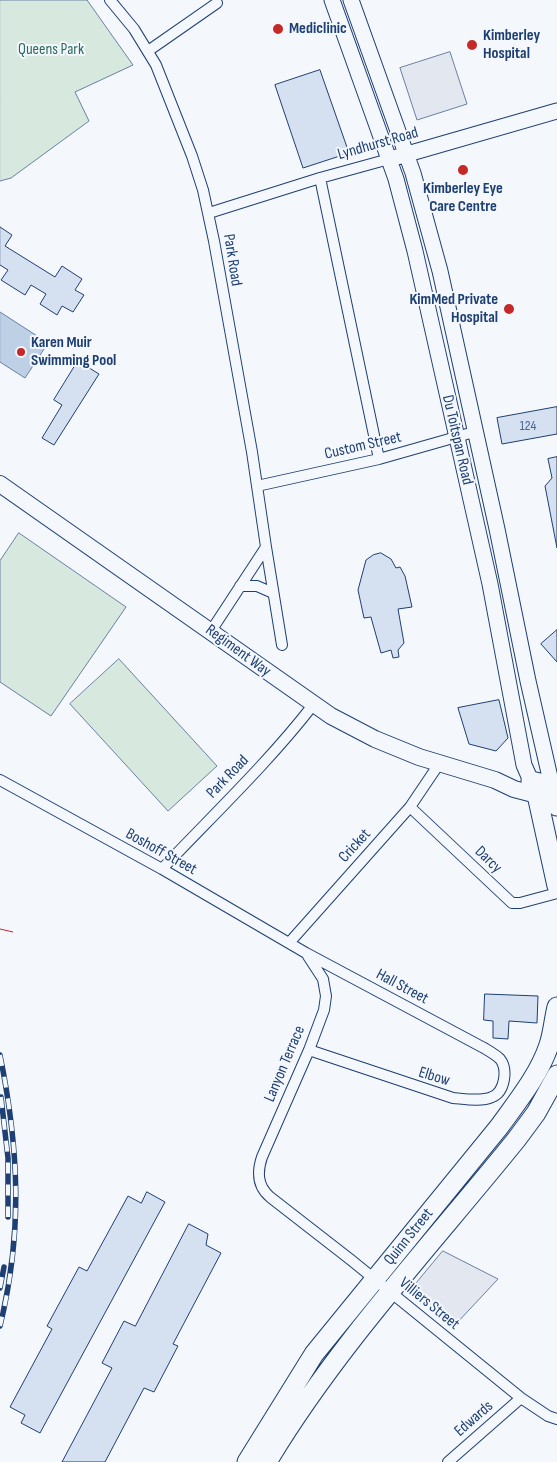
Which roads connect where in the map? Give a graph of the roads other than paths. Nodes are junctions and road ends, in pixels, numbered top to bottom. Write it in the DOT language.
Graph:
graph roads {
  1 [pos="110,0"];
  2 [pos="332,0"];
  3 [pos="350,0"];
  4 [pos="216,2"];
  5 [pos="148,51"];
  6 [pos="557,111"];
  7 [pos="406,154"];
  8 [pos="389,159"];
  9 [pos="320,178"];
  10 [pos="209,213"];
  11 [pos="474,432"];
  12 [pos="456,438"];
  13 [pos="379,459"];
  14 [pos="0,484"];
  15 [pos="257,486"];
  16 [pos="266,546"];
  17 [pos="240,586"];
  18 [pos="273,593"];
  19 [pos="211,631"];
  20 [pos="282,645"];
  21 [pos="314,705"];
  22 [pos="439,764"];
  23 [pos="0,780"];
  24 [pos="550,793"];
  25 [pos="410,806"];
  26 [pos="162,869"];
  27 [pos="557,886"];
  28 [pos="557,893"];
  29 [pos="289,943"];
  30 [pos="306,953"];
  31 [pos="557,1008"];
  32 [pos="484,1048"];
  33 [pos="309,1050"];
  34 [pos="557,1075"];
  35 [pos="262,1188"];
  36 [pos="374,1279"];
  37 [pos="391,1292"];
  38 [pos="521,1398"];
  39 [pos="557,1419"];
  40 [pos="247,1462"];
  41 [pos="267,1462"];
  42 [pos="448,1462"];
  1 -- 5 [label="street, Park Road"];
  2 -- 8 [label="street, Du Toitspan Road"];
  3 -- 7 [label="street, Du Toitspan Road"];
  4 -- 5 [label="street"];
  5 -- 10 [label="street, Park Road"];
  6 -- 7 [label="street, Lyndhurst Road"];
  7 -- 8 [label="street, Lyndhurst Road"];
  7 -- 11 [label="street, Du Toitspan Road"];
  8 -- 9 [label="street, Lyndhurst Road"];
  8 -- 12 [label="street, Du Toitspan Road"];
  9 -- 10 [label="street, Lyndhurst Road"];
  9 -- 13 [label="street"];
  10 -- 15 [label="street, Park Road"];
  11 -- 12 [label="street, Custom Street"];
  11 -- 24 [label="street, Du Toitspan Road"];
  12 -- 13 [label="street, Custom Street"];
  12 -- 24 [label="street, Du Toitspan Road"];
  13 -- 15 [label="street, Custom Street"];
  14 -- 19 [label="main road, Regiment Way"];
  15 -- 16 [label="street, Park Road"];
  16 -- 17 [label="street"];
  16 -- 18 [label="street, Park Road"];
  17 -- 18 [label="street"];
  17 -- 19 [label="street"];
  18 -- 20 [label="street, Park Road"];
  19 -- 21 [label="main road, Regiment Way"];
  21 -- 22 [label="main road, Regiment Way"];
  21 -- 26 [label="street, Park Road"];
  22 -- 24 [label="main road, Regiment Way"];
  22 -- 25 [label="street, Cricket"];
  23 -- 26 [label="street, Boshoff Street"];
  24 -- 27 [label="highway, Du Toitspan Road"];
  25 -- 28 [label="street, Darcy"];
  25 -- 29 [label="street, Cricket"];
  26 -- 29 [label="street, Boshoff Street"];
  29 -- 30 [label="street, Boshoff Street"];
  30 -- 32 [label="street, Hall Street"];
  30 -- 33 [label="street, Lanyon Terrace"];
  31 -- 36 [label="highway, Quinn Street"];
  32 -- 33 [label="street, Elbow"];
  33 -- 35 [label="street, Lanyon Terrace"];
  34 -- 37 [label="highway, Quinn Street"];
  35 -- 36 [label="street, Villiers Street"];
  36 -- 37 [label="street, Villiers Street"];
  36 -- 40 [label="highway, Quinn Street"];
  37 -- 38 [label="street, Villiers Street"];
  37 -- 41 [label="highway, Quinn Street"];
  38 -- 39 [label="street, Villiers Street"];
  38 -- 42 [label="street, Edwards"];
}
